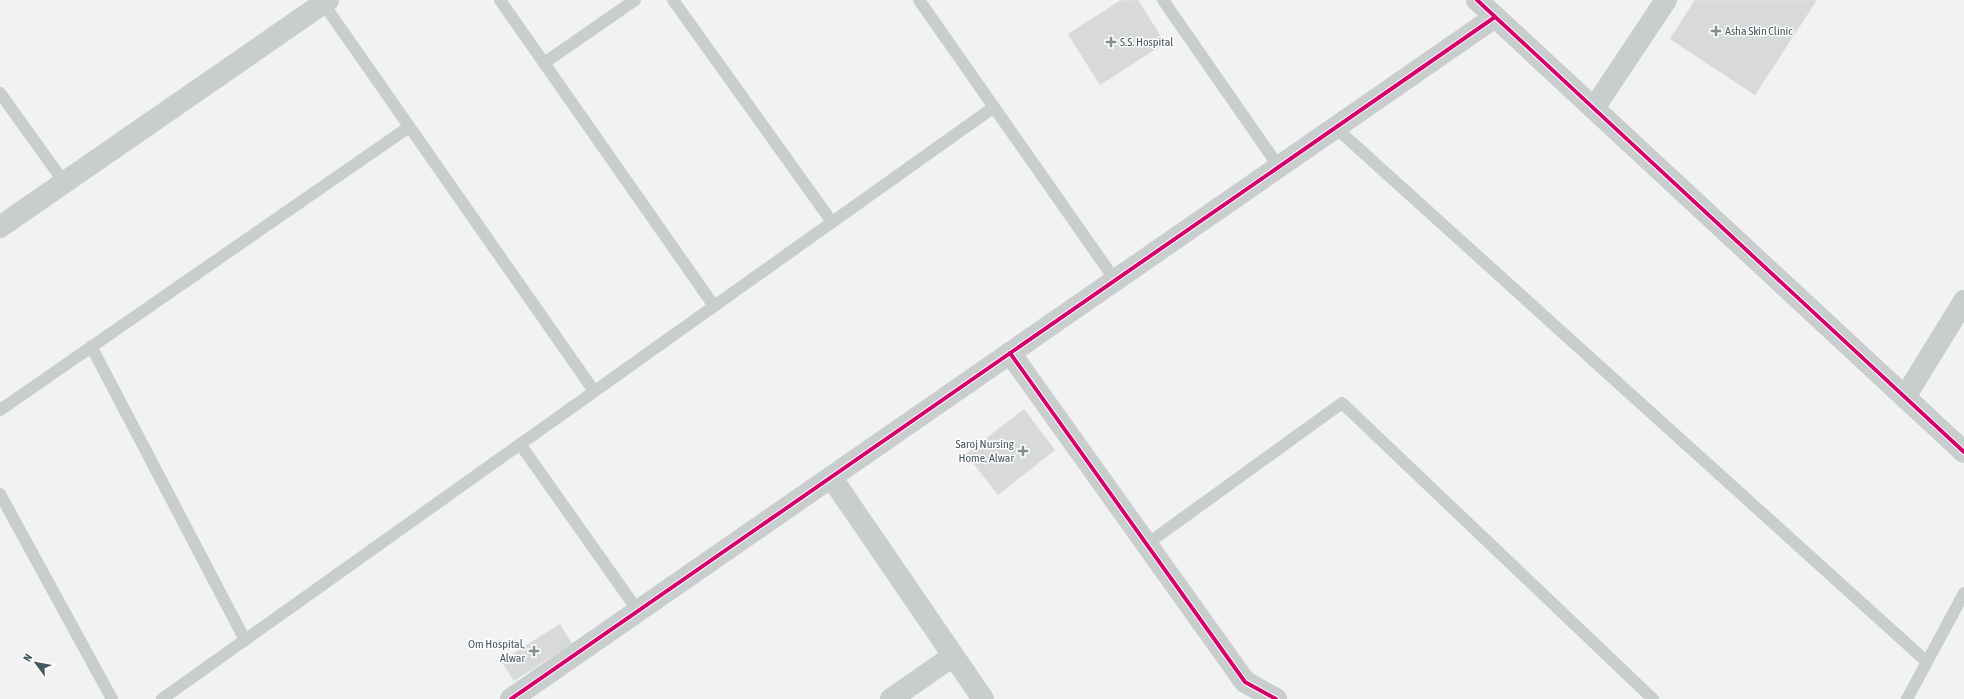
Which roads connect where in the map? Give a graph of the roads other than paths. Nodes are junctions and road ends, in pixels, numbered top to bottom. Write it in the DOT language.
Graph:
graph roads {
  1 [pos="500,0"];
  2 [pos="635,0"];
  3 [pos="673,0"];
  4 [pos="919,0"];
  5 [pos="1163,0"];
  6 [pos="1477,0"];
  7 [pos="1666,0"];
  8 [pos="326,2"];
  9 [pos="1495,17"];
  10 [pos="544,63"];
  11 [pos="0,93"];
  12 [pos="994,107"];
  13 [pos="1594,108"];
  14 [pos="409,127"];
  15 [pos="1336,128"];
  16 [pos="1278,167"];
  17 [pos="64,182"];
  18 [pos="832,222"];
  19 [pos="0,227"];
  20 [pos="1115,280"];
  21 [pos="1964,301"];
  22 [pos="714,306"];
  23 [pos="91,346"];
  24 [pos="1010,353"];
  25 [pos="594,391"];
  26 [pos="1905,397"];
  27 [pos="0,410"];
  28 [pos="520,444"];
  29 [pos="1964,452"];
  30 [pos="831,477"];
  31 [pos="0,494"];
  32 [pos="1147,544"];
  33 [pos="1964,593"];
  34 [pos="638,611"];
  35 [pos="245,640"];
  36 [pos="953,656"];
  37 [pos="1927,662"];
  38 [pos="112,699"];
  39 [pos="162,699"];
  40 [pos="511,699"];
  41 [pos="891,699"];
  42 [pos="983,699"];
  43 [pos="1276,699"];
  44 [pos="1652,699"];
  45 [pos="1907,699"];
  1 -- 10 [label="lane"];
  2 -- 10 [label="lane"];
  3 -- 18 [label="lane"];
  4 -- 12 [label="lane"];
  5 -- 16 [label="lane"];
  6 -- 9 [label="street"];
  7 -- 13 [label="street"];
  8 -- 14 [label="lane"];
  8 -- 17 [label="street"];
  9 -- 13 [label="street"];
  9 -- 15 [label="street"];
  10 -- 22 [label="lane"];
  11 -- 17 [label="lane"];
  12 -- 18 [label="lane"];
  12 -- 20 [label="lane"];
  13 -- 26 [label="street"];
  14 -- 23 [label="lane"];
  14 -- 25 [label="lane"];
  15 -- 16 [label="street"];
  15 -- 37 [label="lane"];
  16 -- 20 [label="street"];
  17 -- 19 [label="street"];
  18 -- 22 [label="lane"];
  20 -- 24 [label="street"];
  21 -- 26 [label="street"];
  22 -- 25 [label="lane"];
  23 -- 27 [label="lane"];
  23 -- 35 [label="lane"];
  24 -- 30 [label="street"];
  24 -- 32 [label="street"];
  25 -- 28 [label="lane"];
  26 -- 29 [label="street"];
  28 -- 34 [label="lane"];
  28 -- 35 [label="lane"];
  30 -- 34 [label="street"];
  30 -- 36 [label="street"];
  31 -- 38 [label="lane"];
  32 -- 43 [label="street"];
  32 -- 44 [label="lane"];
  33 -- 37 [label="lane"];
  34 -- 40 [label="street"];
  35 -- 39 [label="lane"];
  36 -- 41 [label="street"];
  36 -- 42 [label="street"];
  37 -- 45 [label="lane"];
}
